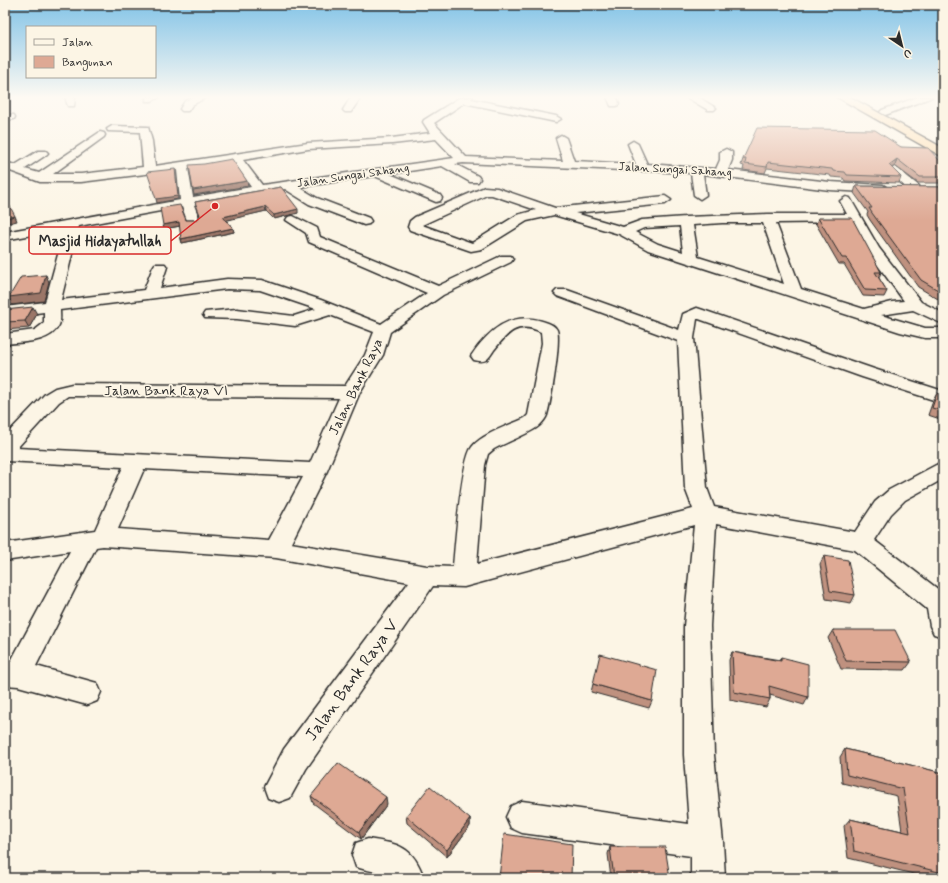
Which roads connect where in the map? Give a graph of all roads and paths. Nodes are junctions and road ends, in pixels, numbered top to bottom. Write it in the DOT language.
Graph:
graph roads {
  1 [pos="96,138"];
  2 [pos="146,138"];
  3 [pos="414,138"];
  4 [pos="442,138"];
  5 [pos="561,138"];
  6 [pos="916,138"];
  7 [pos="934,138"];
  8 [pos="943,143"];
  9 [pos="633,144"];
  10 [pos="726,152"];
  11 [pos="42,153"];
  12 [pos="943,153"];
  13 [pos="236,158"];
  14 [pos="463,160"];
  15 [pos="444,163"];
  16 [pos="570,165"];
  17 [pos="182,166"];
  18 [pos="10,168"];
  19 [pos="643,168"];
  20 [pos="149,169"];
  21 [pos="696,170"];
  22 [pos="894,171"];
  23 [pos="375,172"];
  24 [pos="721,172"];
  25 [pos="40,178"];
  26 [pos="474,179"];
  27 [pos="287,185"];
  28 [pos="929,188"];
  29 [pos="259,189"];
  30 [pos="915,189"];
  31 [pos="700,195"];
  32 [pos="436,198"];
  33 [pos="665,200"];
  34 [pos="846,201"];
  35 [pos="187,202"];
  36 [pos="328,207"];
  37 [pos="559,211"];
  38 [pos="768,218"];
  39 [pos="855,218"];
  40 [pos="193,220"];
  41 [pos="364,221"];
  42 [pos="686,221"];
  43 [pos="73,224"];
  44 [pos="624,231"];
  45 [pos="5,236"];
  46 [pos="691,258"];
  47 [pos="506,259"];
  48 [pos="160,266"];
  49 [pos="438,292"];
  50 [pos="794,292"];
  51 [pos="151,293"];
  52 [pos="562,294"];
  53 [pos="915,305"];
  54 [pos="52,306"];
  55 [pos="329,310"];
  56 [pos="5,312"];
  57 [pos="866,314"];
  58 [pos="211,315"];
  59 [pos="943,319"];
  60 [pos="383,330"];
  61 [pos="943,333"];
  62 [pos="686,338"];
  63 [pos="5,339"];
  64 [pos="480,356"];
  65 [pos="351,392"];
  66 [pos="943,397"];
  67 [pos="5,448"];
  68 [pos="5,454"];
  69 [pos="136,462"];
  70 [pos="943,470"];
  71 [pos="317,471"];
  72 [pos="706,514"];
  73 [pos="96,538"];
  74 [pos="861,542"];
  75 [pos="276,549"];
  76 [pos="5,552"];
  77 [pos="427,576"];
  78 [pos="464,577"];
  79 [pos="942,613"];
  80 [pos="11,674"];
  81 [pos="87,692"];
  82 [pos="279,787"];
  83 [pos="522,816"];
  84 [pos="707,842"];
  85 [pos="368,855"];
  86 [pos="407,878"];
  87 [pos="708,878"];
  1 -- 25 [label="street"];
  2 -- 20 [label="street"];
  3 -- 13 [label="street"];
  4 -- 14 [label="street"];
  5 -- 16 [label="street"];
  6 -- 12 [label="highway"];
  7 -- 8 [label="highway"];
  9 -- 19 [label="street"];
  10 -- 24 [label="street"];
  11 -- 18 [label="street"];
  13 -- 17 [label="street"];
  13 -- 29 [label="street"];
  14 -- 15 [label="street, Jalan Sungai Sahang"];
  14 -- 16 [label="street, Jalan Sungai Sahang"];
  15 -- 23 [label="street, Jalan Sungai Sahang"];
  15 -- 26 [label="street"];
  16 -- 19 [label="street, Jalan Sungai Sahang"];
  17 -- 20 [label="street"];
  17 -- 35 [label="street"];
  18 -- 25 [label="street"];
  19 -- 21 [label="street, Jalan Sungai Sahang"];
  20 -- 25 [label="street"];
  21 -- 24 [label="street, Jalan Sungai Sahang"];
  21 -- 31 [label="street"];
  22 -- 30 [label="street"];
  23 -- 27 [label="street, Jalan Sungai Sahang"];
  23 -- 32 [label="street"];
  24 -- 30 [label="street, Jalan Sungai Sahang"];
  27 -- 29 [label="street, Jalan Sungai Sahang"];
  27 -- 36 [label="street"];
  28 -- 30 [label="street, Jalan Sungai Sahang"];
  29 -- 35 [label="street, Jalan Sungai Sahang"];
  33 -- 37 [label="street"];
  34 -- 39 [label="street"];
  35 -- 40 [label="street"];
  35 -- 43 [label="street, Jalan Sungai Sahang"];
  36 -- 41 [label="street"];
  36 -- 49 [label="street"];
  37 -- 37 [label="street"];
  37 -- 44 [label="street"];
  38 -- 39 [label="street"];
  38 -- 42 [label="street"];
  38 -- 50 [label="street"];
  39 -- 53 [label="street"];
  42 -- 44 [label="street"];
  42 -- 46 [label="street"];
  43 -- 45 [label="street, Jalan Sungai Sahang"];
  43 -- 54 [label="street"];
  44 -- 46 [label="street"];
  46 -- 50 [label="street"];
  47 -- 49 [label="street, Jalan Bank Raya"];
  48 -- 51 [label="street"];
  49 -- 60 [label="street, Jalan Bank Raya"];
  50 -- 57 [label="street"];
  51 -- 54 [label="street"];
  51 -- 55 [label="street"];
  52 -- 62 [label="street"];
  53 -- 57 [label="street"];
  53 -- 59 [label="street"];
  54 -- 56 [label="street"];
  54 -- 63 [label="street"];
  55 -- 58 [label="street"];
  55 -- 60 [label="street"];
  57 -- 61 [label="street"];
  60 -- 65 [label="street, Jalan Bank Raya"];
  62 -- 66 [label="street"];
  62 -- 72 [label="street"];
  64 -- 78 [label="street"];
  65 -- 67 [label="street, Jalan Bank Raya VI"];
  65 -- 71 [label="street, Jalan Bank Raya"];
  68 -- 69 [label="street"];
  69 -- 71 [label="street"];
  69 -- 73 [label="street"];
  70 -- 74 [label="street"];
  71 -- 75 [label="street, Jalan Bank Raya"];
  72 -- 74 [label="street"];
  72 -- 78 [label="street"];
  72 -- 84 [label="street"];
  73 -- 75 [label="street"];
  73 -- 76 [label="street"];
  73 -- 80 [label="street"];
  74 -- 79 [label="street"];
  75 -- 77 [label="street"];
  77 -- 78 [label="street"];
  77 -- 82 [label="street, Jalan Bank Raya V"];
  80 -- 81 [label="street"];
  83 -- 84 [label="street"];
  84 -- 87 [label="street"];
  85 -- 86 [label="street"];
}
